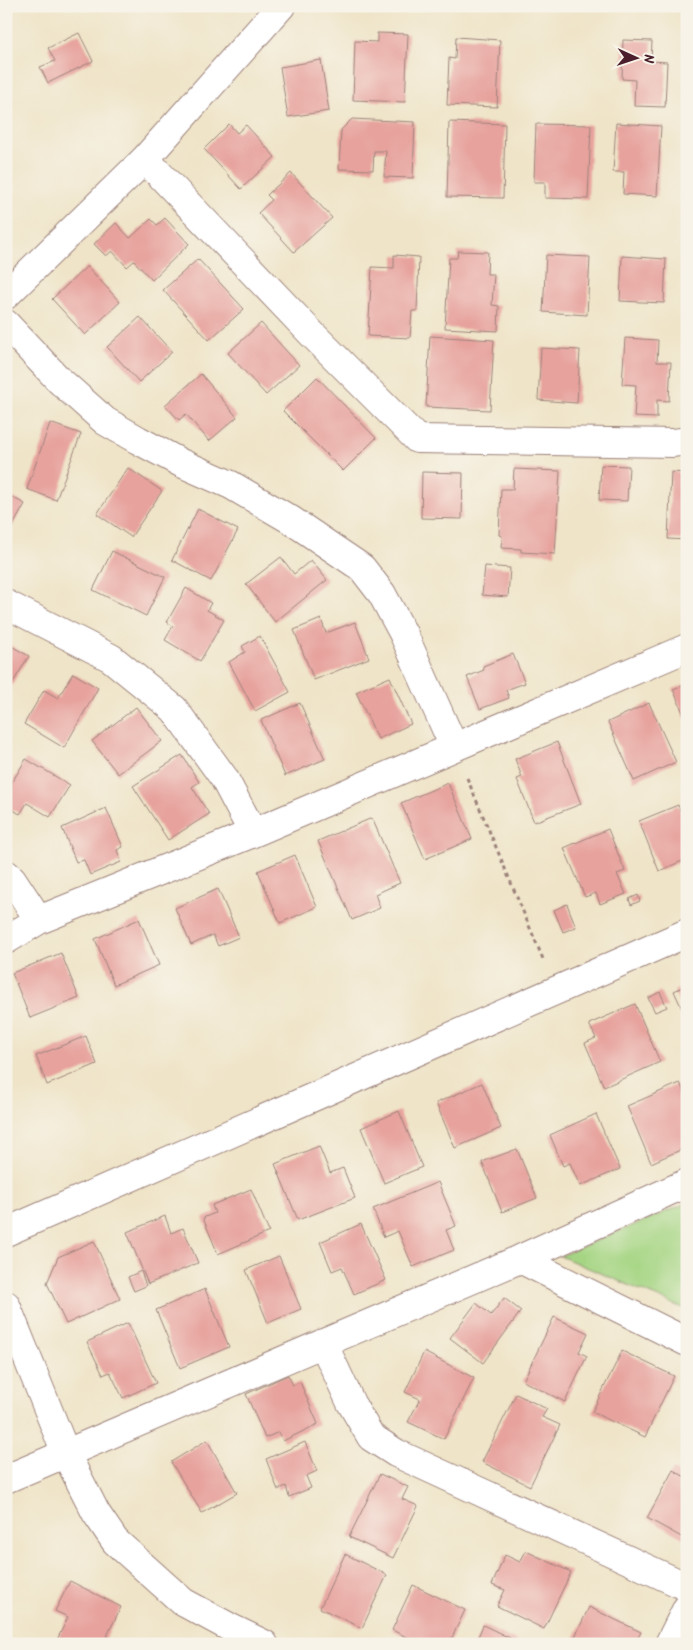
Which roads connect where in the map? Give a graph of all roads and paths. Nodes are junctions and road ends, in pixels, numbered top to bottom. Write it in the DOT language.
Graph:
graph roads {
  1 [pos="281,6"];
  2 [pos="145,159"];
  3 [pos="6,296"];
  4 [pos="6,324"];
  5 [pos="687,441"];
  6 [pos="6,604"];
  7 [pos="687,648"];
  8 [pos="454,747"];
  9 [pos="253,833"];
  10 [pos="6,874"];
  11 [pos="39,920"];
  12 [pos="687,933"];
  13 [pos="6,940"];
  14 [pos="557,990"];
  15 [pos="687,1183"];
  16 [pos="6,1232"];
  17 [pos="520,1259"];
  18 [pos="6,1305"];
  19 [pos="687,1342"];
  20 [pos="323,1343"];
  21 [pos="66,1454"];
  22 [pos="6,1479"];
  23 [pos="687,1587"];
  24 [pos="687,1608"];
  25 [pos="227,1636"];
  26 [pos="264,1644"];
  27 [pos="669,1644"];
  1 -- 2 [label="street"];
  2 -- 3 [label="street"];
  2 -- 5 [label="street"];
  4 -- 8 [label="street"];
  6 -- 9 [label="street"];
  7 -- 8 [label="street"];
  8 -- 9 [label="street"];
  8 -- 14 [label="path"];
  9 -- 11 [label="street"];
  10 -- 11 [label="street"];
  11 -- 13 [label="street"];
  12 -- 14 [label="street"];
  14 -- 16 [label="street"];
  15 -- 17 [label="street"];
  17 -- 19 [label="street"];
  17 -- 20 [label="street"];
  18 -- 21 [label="street"];
  20 -- 21 [label="street"];
  20 -- 23 [label="street"];
  21 -- 22 [label="street"];
  21 -- 25 [label="street"];
  24 -- 27 [label="street"];
  25 -- 26 [label="street"];
}
